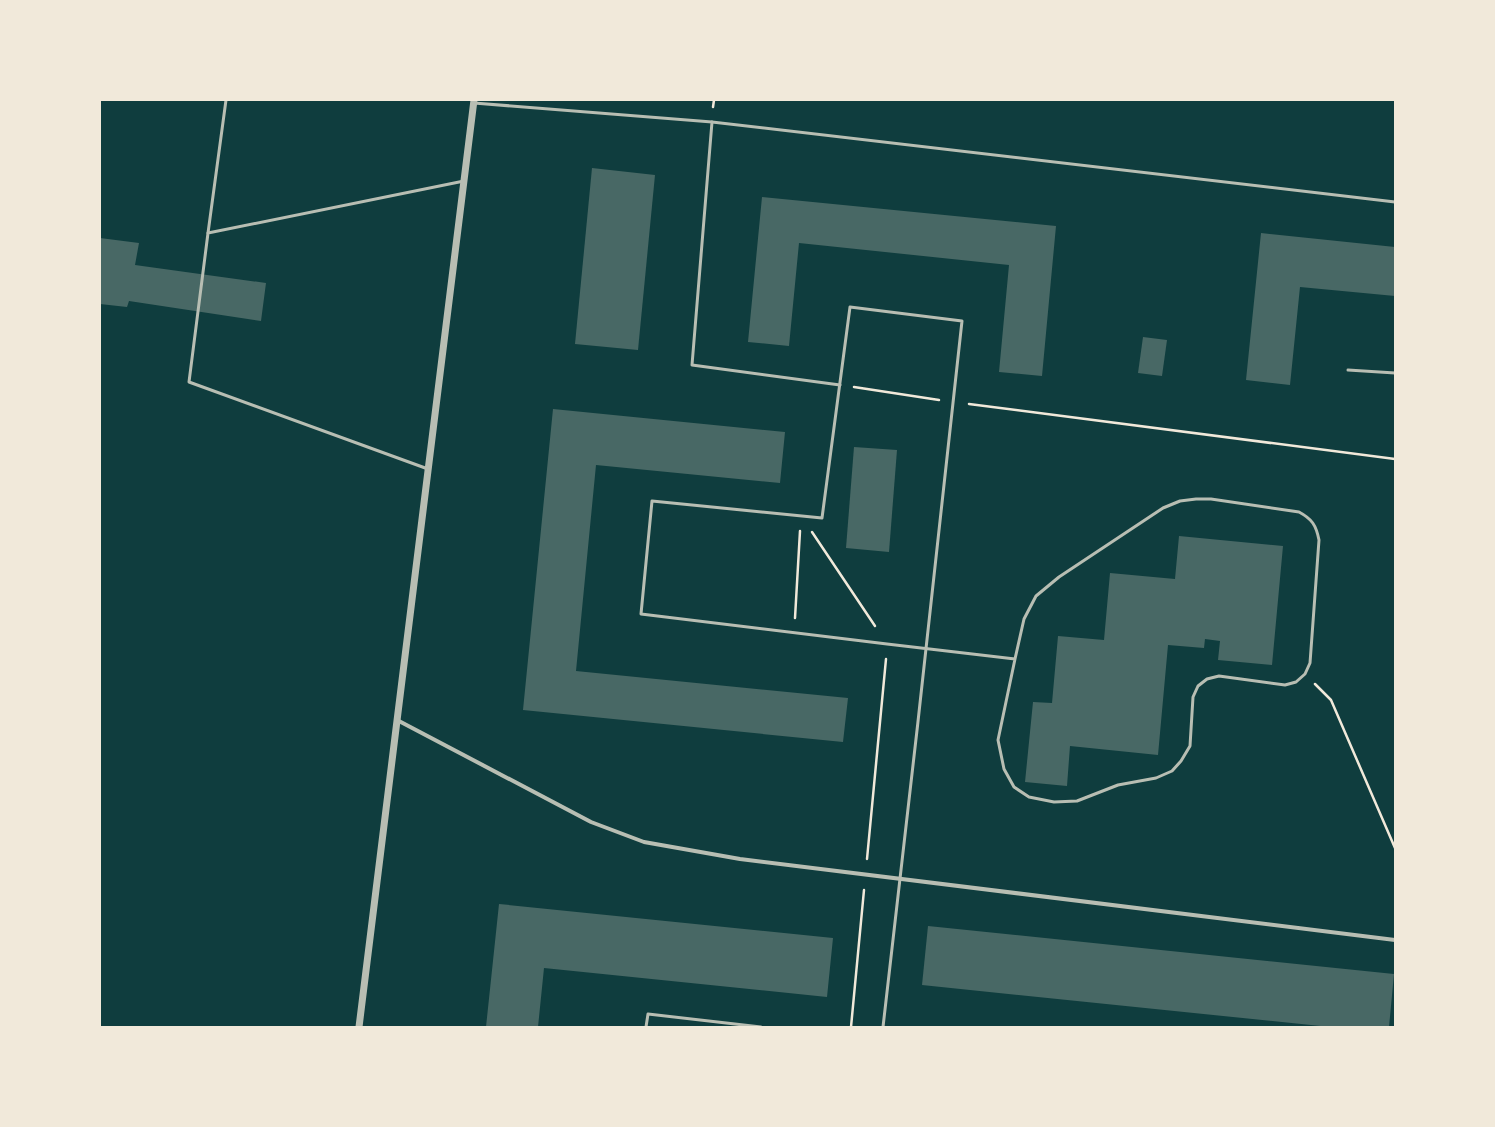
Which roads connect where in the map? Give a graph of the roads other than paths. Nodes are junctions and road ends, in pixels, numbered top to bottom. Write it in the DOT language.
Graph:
graph roads {
  1 [pos="226,100"];
  2 [pos="474,101"];
  3 [pos="712,122"];
  4 [pos="464,181"];
  5 [pos="1395,202"];
  6 [pos="208,233"];
  7 [pos="1348,370"];
  8 [pos="1395,373"];
  9 [pos="840,385"];
  10 [pos="428,469"];
  11 [pos="926,649"];
  12 [pos="1015,659"];
  13 [pos="397,720"];
  14 [pos="901,879"];
  15 [pos="1395,940"];
  16 [pos="359,1027"];
  17 [pos="646,1027"];
  18 [pos="761,1027"];
  19 [pos="883,1027"];
  1 -- 6 [label="lane"];
  2 -- 3 [label="lane"];
  2 -- 4 [label="street"];
  3 -- 5 [label="lane"];
  3 -- 9 [label="lane"];
  4 -- 6 [label="lane"];
  4 -- 10 [label="street"];
  6 -- 10 [label="lane"];
  7 -- 8 [label="lane"];
  9 -- 11 [label="lane"];
  9 -- 11 [label="lane"];
  10 -- 13 [label="street"];
  11 -- 12 [label="lane"];
  11 -- 14 [label="lane"];
  12 -- 12 [label="lane"];
  13 -- 14 [label="street"];
  13 -- 16 [label="street"];
  14 -- 15 [label="street"];
  14 -- 19 [label="lane"];
  17 -- 18 [label="lane"];
}
